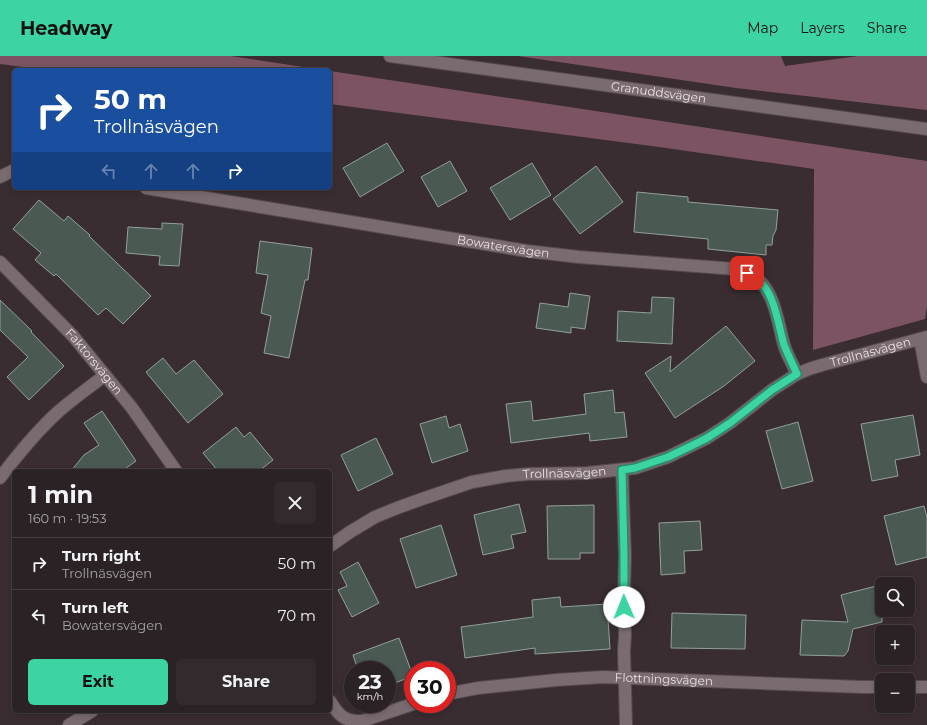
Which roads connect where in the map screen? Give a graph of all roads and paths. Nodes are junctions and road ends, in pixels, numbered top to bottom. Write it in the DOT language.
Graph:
graph roads {
  1 [pos="390,56"];
  2 [pos="927,129"];
  3 [pos="12,171"];
  4 [pos="0,177"];
  5 [pos="158,190"];
  6 [pos="0,262"];
  7 [pos="923,338"];
  8 [pos="797,374"];
  9 [pos="105,375"];
  10 [pos="927,377"];
  11 [pos="175,469"];
  12 [pos="622,470"];
  13 [pos="0,478"];
  14 [pos="332,545"];
  15 [pos="624,678"];
  16 [pos="875,688"];
  17 [pos="915,688"];
  18 [pos="927,688"];
  19 [pos="456,692"];
  20 [pos="332,705"];
  21 [pos="404,707"];
  22 [pos="89,713"];
  23 [pos="69,725"];
  24 [pos="626,725"];
  1 -- 2 [label="street, Granuddsvägen"];
  3 -- 4 [label="street"];
  5 -- 8 [label="street, Bowatersvägen"];
  6 -- 9 [label="street, Faktorsvägen"];
  7 -- 8 [label="street, Trollnäsvägen"];
  7 -- 10 [label="street"];
  8 -- 12 [label="street, Trollnäsvägen"];
  9 -- 11 [label="street, Faktorsvägen"];
  9 -- 13 [label="street"];
  12 -- 14 [label="street, Trollnäsvägen"];
  12 -- 15 [label="street"];
  15 -- 16 [label="street, Flottningsvägen"];
  15 -- 19 [label="street, Flottningsvägen"];
  15 -- 24 [label="street"];
  17 -- 18 [label="street"];
  20 -- 21 [label="street"];
  22 -- 23 [label="street"];
}
